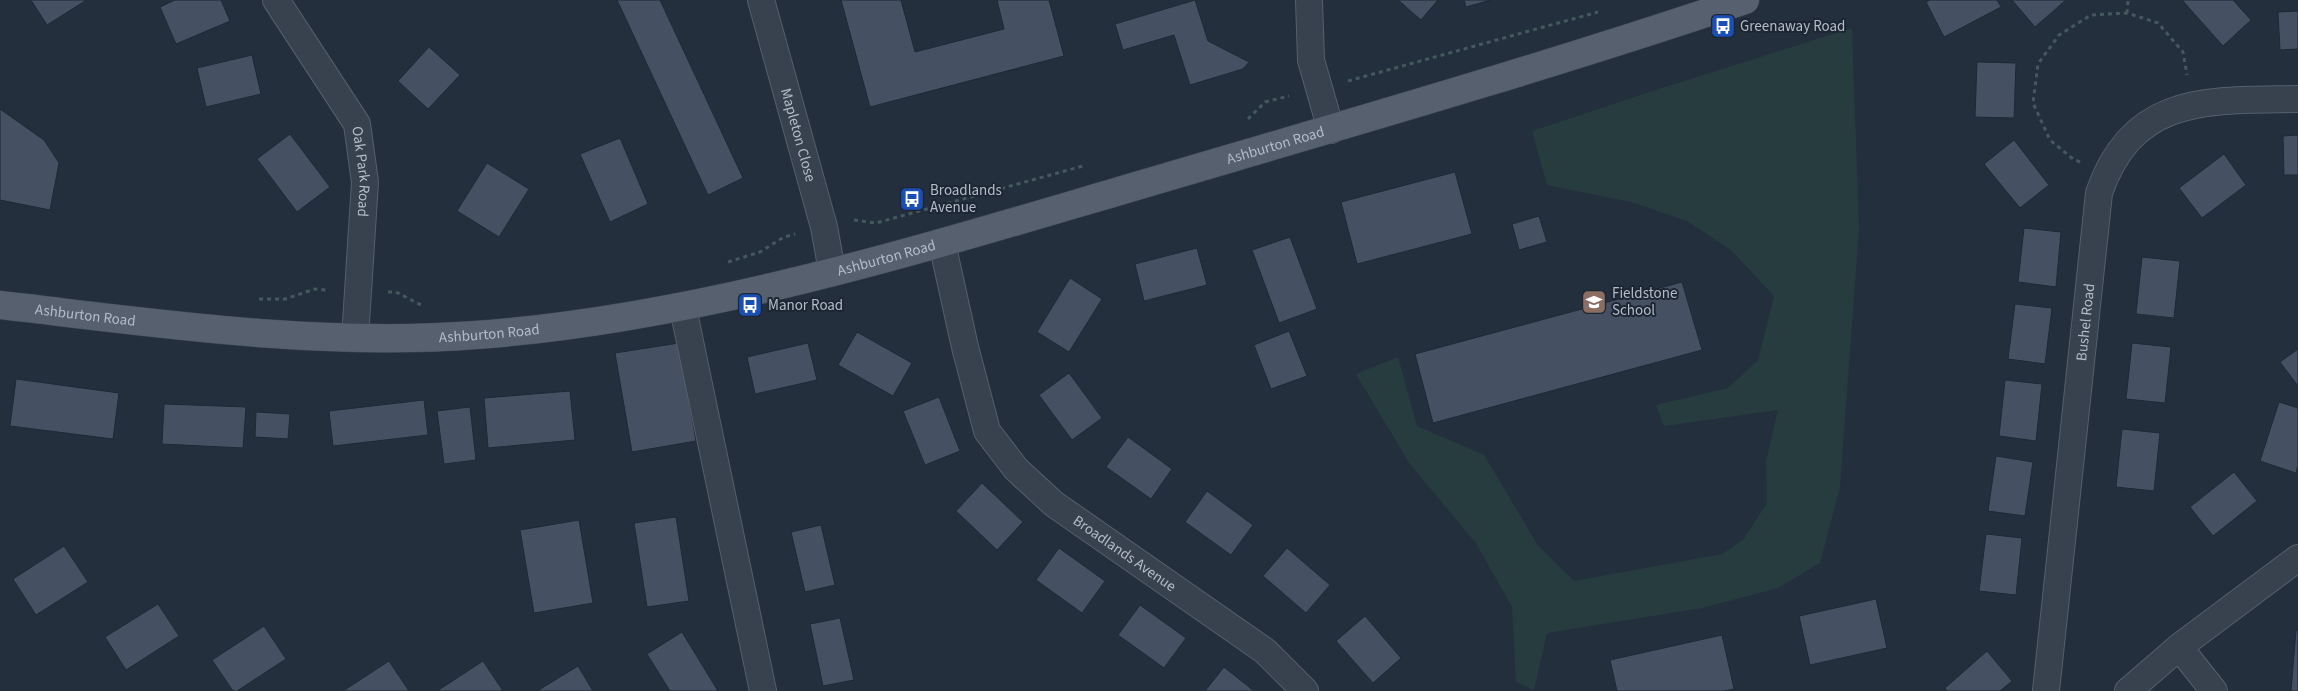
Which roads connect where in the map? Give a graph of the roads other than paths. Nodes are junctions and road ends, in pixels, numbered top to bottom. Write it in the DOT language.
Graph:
graph roads {
  1 [pos="276,0"];
  2 [pos="761,0"];
  3 [pos="1310,0"];
  4 [pos="1745,0"];
  5 [pos="2298,99"];
  6 [pos="1331,130"];
  7 [pos="942,243"];
  8 [pos="832,271"];
  9 [pos="0,305"];
  10 [pos="683,308"];
  11 [pos="355,338"];
  12 [pos="2298,558"];
  13 [pos="2179,647"];
  14 [pos="763,691"];
  15 [pos="1305,691"];
  16 [pos="2046,691"];
  17 [pos="2128,691"];
  18 [pos="2214,691"];
  1 -- 11 [label="street, Oak Park Road"];
  2 -- 8 [label="street, Mapleton Close"];
  3 -- 6 [label="street"];
  4 -- 6 [label="main road, Ashburton Road"];
  5 -- 16 [label="street, Bushel Road"];
  6 -- 7 [label="main road, Ashburton Road"];
  7 -- 8 [label="main road, Ashburton Road"];
  7 -- 15 [label="street, Broadlands Avenue"];
  8 -- 10 [label="main road, Ashburton Road"];
  9 -- 11 [label="main road, Ashburton Road"];
  10 -- 11 [label="main road, Ashburton Road"];
  10 -- 14 [label="street"];
  12 -- 13 [label="street"];
  13 -- 17 [label="street"];
  13 -- 18 [label="street"];
}
